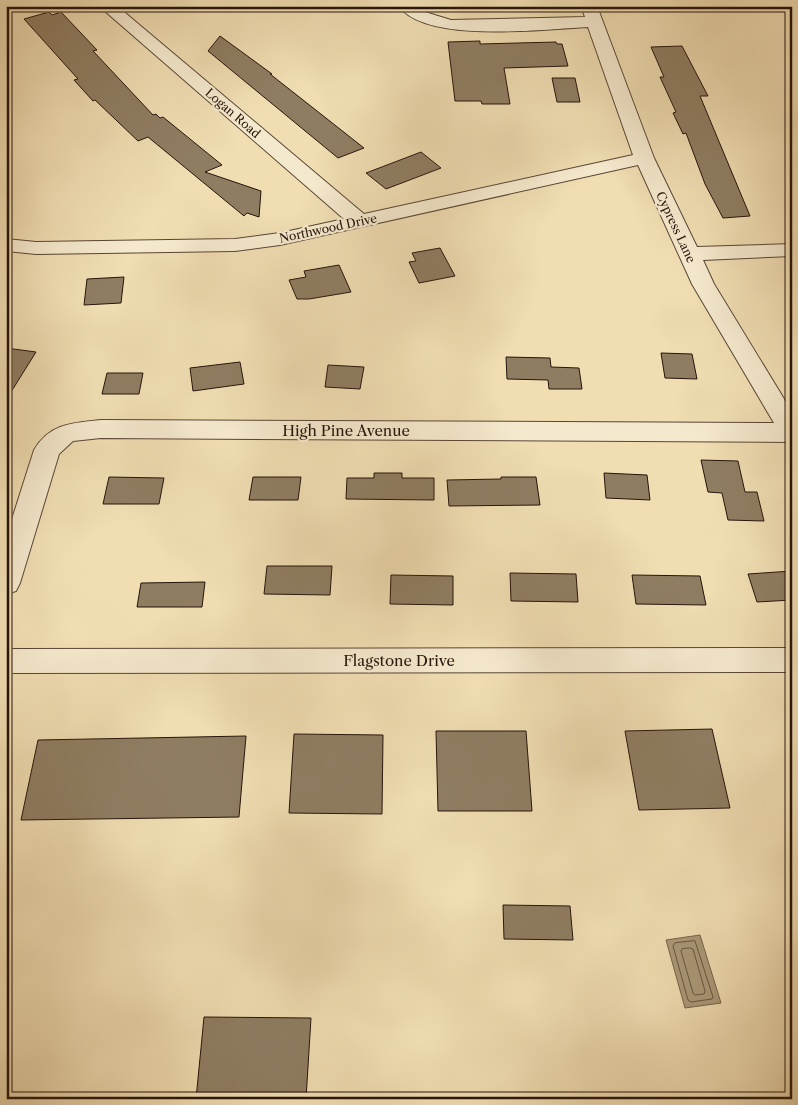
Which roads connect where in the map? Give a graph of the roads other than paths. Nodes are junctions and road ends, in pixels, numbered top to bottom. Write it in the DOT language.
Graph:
graph roads {
  1 [pos="107,6"];
  2 [pos="407,6"];
  3 [pos="591,14"];
  4 [pos="644,158"];
  5 [pos="359,221"];
  6 [pos="6,245"];
  7 [pos="792,250"];
  8 [pos="689,254"];
  9 [pos="791,432"];
  10 [pos="6,583"];
  11 [pos="792,660"];
  12 [pos="6,661"];
  1 -- 5 [label="street, Logan Road"];
  2 -- 3 [label="street"];
  3 -- 4 [label="street, Cypress Lane"];
  4 -- 5 [label="street, Northwood Drive"];
  4 -- 8 [label="street, Cypress Lane"];
  5 -- 6 [label="street, Northwood Drive"];
  7 -- 8 [label="street"];
  8 -- 9 [label="street, Cypress Lane"];
  9 -- 10 [label="street, High Pine Avenue"];
  11 -- 12 [label="street, Flagstone Drive"];
}
